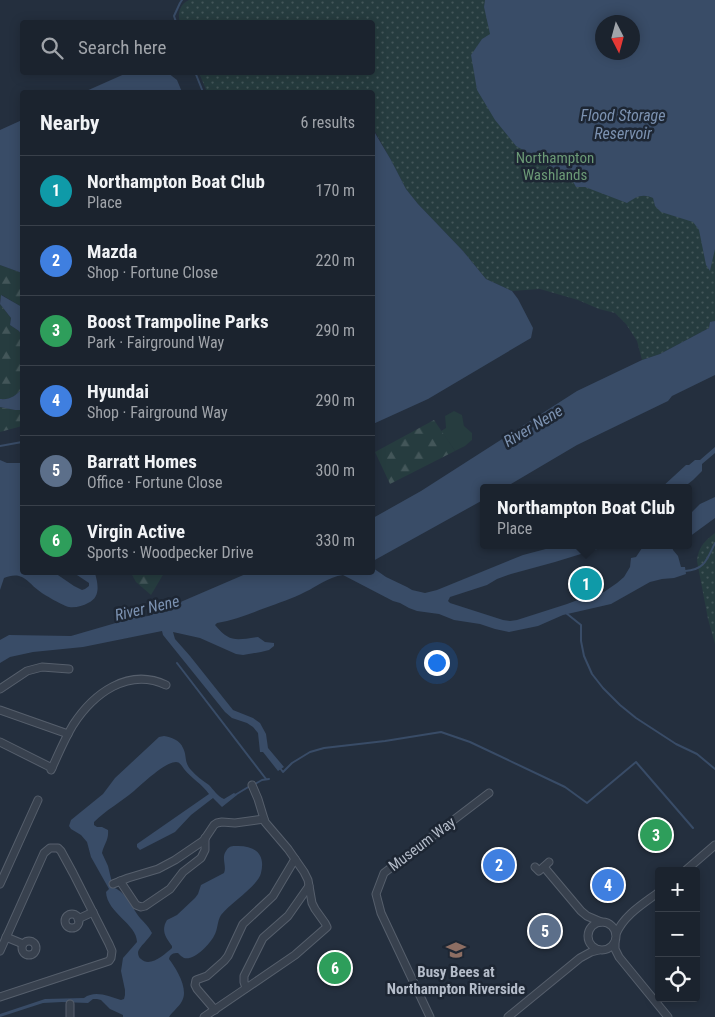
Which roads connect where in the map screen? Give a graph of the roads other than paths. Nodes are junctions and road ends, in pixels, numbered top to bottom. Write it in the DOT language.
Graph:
graph roads {
  1 [pos="70,669"];
  2 [pos="166,684"];
  3 [pos="0,689"];
  4 [pos="0,710"];
  5 [pos="68,734"];
  6 [pos="0,742"];
  7 [pos="252,785"];
  8 [pos="489,793"];
  9 [pos="38,800"];
  10 [pos="264,819"];
  11 [pos="205,838"];
  12 [pos="715,845"];
  13 [pos="295,859"];
  14 [pos="535,867"];
  15 [pos="689,867"];
  16 [pos="0,884"];
  17 [pos="309,886"];
  18 [pos="655,895"];
  19 [pos="581,911"];
  20 [pos="93,912"];
  21 [pos="627,916"];
  22 [pos="78,919"];
  23 [pos="600,922"];
  24 [pos="609,924"];
  25 [pos="616,934"];
  26 [pos="6,937"];
  27 [pos="588,937"];
  28 [pos="615,942"];
  29 [pos="23,944"];
  30 [pos="602,950"];
  31 [pos="0,951"];
  32 [pos="619,957"];
  33 [pos="580,958"];
  34 [pos="246,988"];
  35 [pos="0,997"];
  36 [pos="70,1004"];
  37 [pos="214,1010"];
  38 [pos="70,1017"];
  39 [pos="204,1017"];
  40 [pos="430,1017"];
  41 [pos="508,1017"];
  42 [pos="668,1017"];
  1 -- 3 [label="street"];
  2 -- 5 [label="street"];
  4 -- 5 [label="street"];
  5 -- 6 [label="street"];
  7 -- 10 [label="street"];
  8 -- 40 [label="street, Museum Way"];
  9 -- 16 [label="street"];
  10 -- 11 [label="street"];
  10 -- 13 [label="street"];
  11 -- 11 [label="street"];
  12 -- 15 [label="street"];
  13 -- 17 [label="street"];
  13 -- 37 [label="street"];
  14 -- 19 [label="street"];
  17 -- 34 [label="street"];
  17 -- 34 [label="street"];
  18 -- 21 [label="street"];
  19 -- 23 [label="street"];
  19 -- 27 [label="street"];
  20 -- 22 [label="street"];
  20 -- 26 [label="street"];
  20 -- 35 [label="street"];
  21 -- 24 [label="street"];
  21 -- 25 [label="street"];
  23 -- 24 [label="street"];
  23 -- 27 [label="street"];
  24 -- 25 [label="street"];
  25 -- 28 [label="street"];
  26 -- 29 [label="street"];
  26 -- 31 [label="street"];
  27 -- 30 [label="street"];
  27 -- 33 [label="street"];
  28 -- 30 [label="street"];
  28 -- 32 [label="street"];
  30 -- 32 [label="street"];
  30 -- 33 [label="street"];
  32 -- 42 [label="street"];
  33 -- 41 [label="street"];
  34 -- 37 [label="street"];
  36 -- 38 [label="street"];
  37 -- 39 [label="street"];
}
